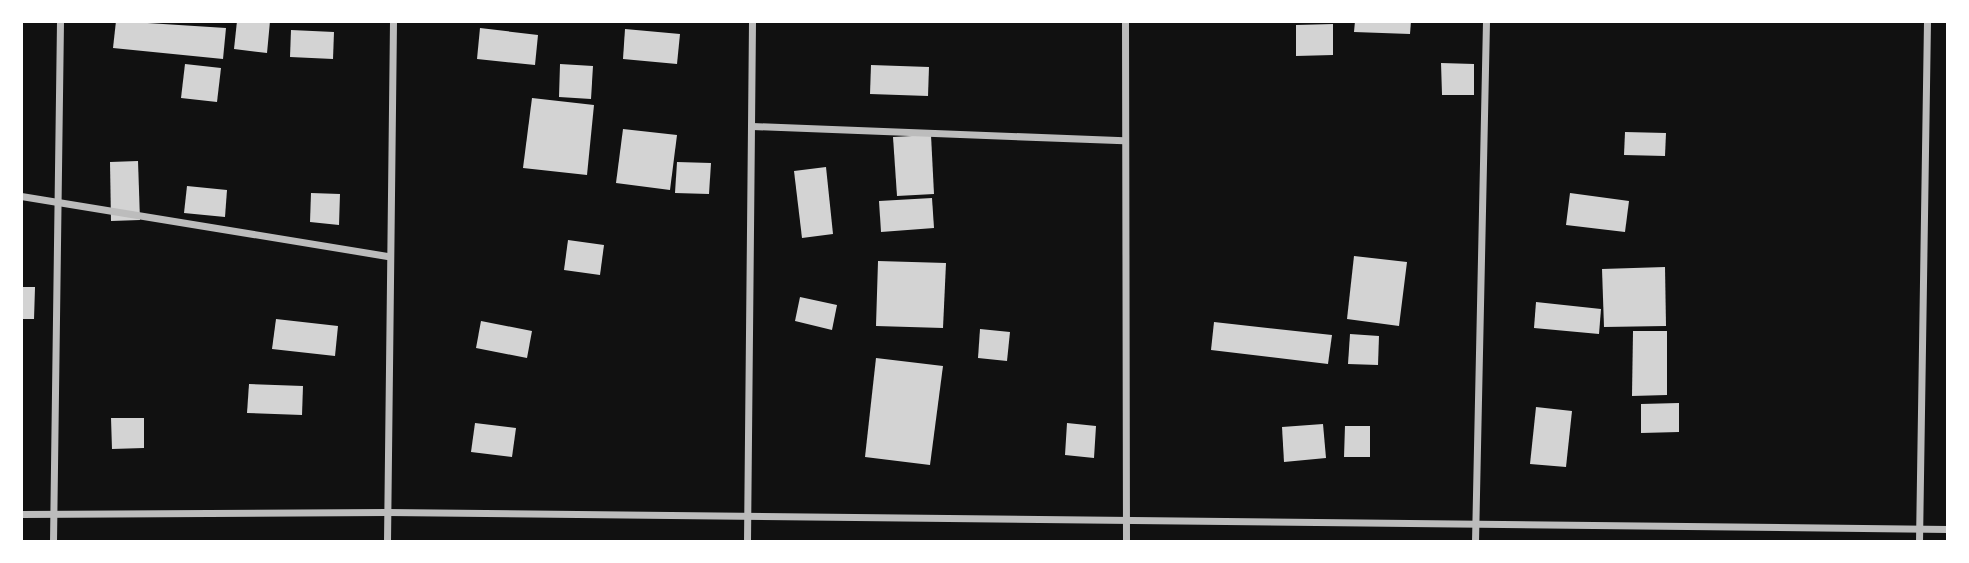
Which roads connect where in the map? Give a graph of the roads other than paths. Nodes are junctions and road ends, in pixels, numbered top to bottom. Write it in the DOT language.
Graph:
graph roads {
  1 [pos="60,21"];
  2 [pos="393,21"];
  3 [pos="752,21"];
  4 [pos="1125,21"];
  5 [pos="1486,21"];
  6 [pos="1927,21"];
  7 [pos="752,126"];
  8 [pos="1124,140"];
  9 [pos="21,196"];
  10 [pos="60,201"];
  11 [pos="387,256"];
  12 [pos="387,512"];
  13 [pos="21,514"];
  14 [pos="54,514"];
  15 [pos="746,516"];
  16 [pos="1125,523"];
  17 [pos="1475,526"];
  18 [pos="1919,529"];
  19 [pos="1948,529"];
  20 [pos="53,542"];
  21 [pos="387,542"];
  22 [pos="747,542"];
  23 [pos="1126,542"];
  24 [pos="1475,542"];
  25 [pos="1919,542"];
  1 -- 10 [label="street"];
  2 -- 11 [label="street"];
  3 -- 7 [label="street"];
  4 -- 8 [label="street"];
  5 -- 17 [label="street"];
  6 -- 18 [label="street"];
  7 -- 8 [label="street"];
  7 -- 15 [label="street"];
  8 -- 16 [label="street"];
  9 -- 10 [label="street"];
  10 -- 11 [label="street"];
  10 -- 14 [label="street"];
  11 -- 12 [label="street"];
  12 -- 14 [label="street"];
  12 -- 15 [label="street"];
  12 -- 21 [label="street"];
  13 -- 14 [label="street"];
  14 -- 20 [label="street"];
  15 -- 16 [label="street"];
  15 -- 22 [label="street"];
  16 -- 17 [label="street"];
  16 -- 23 [label="street"];
  17 -- 18 [label="street"];
  17 -- 24 [label="street"];
  18 -- 19 [label="street"];
  18 -- 25 [label="street"];
}
